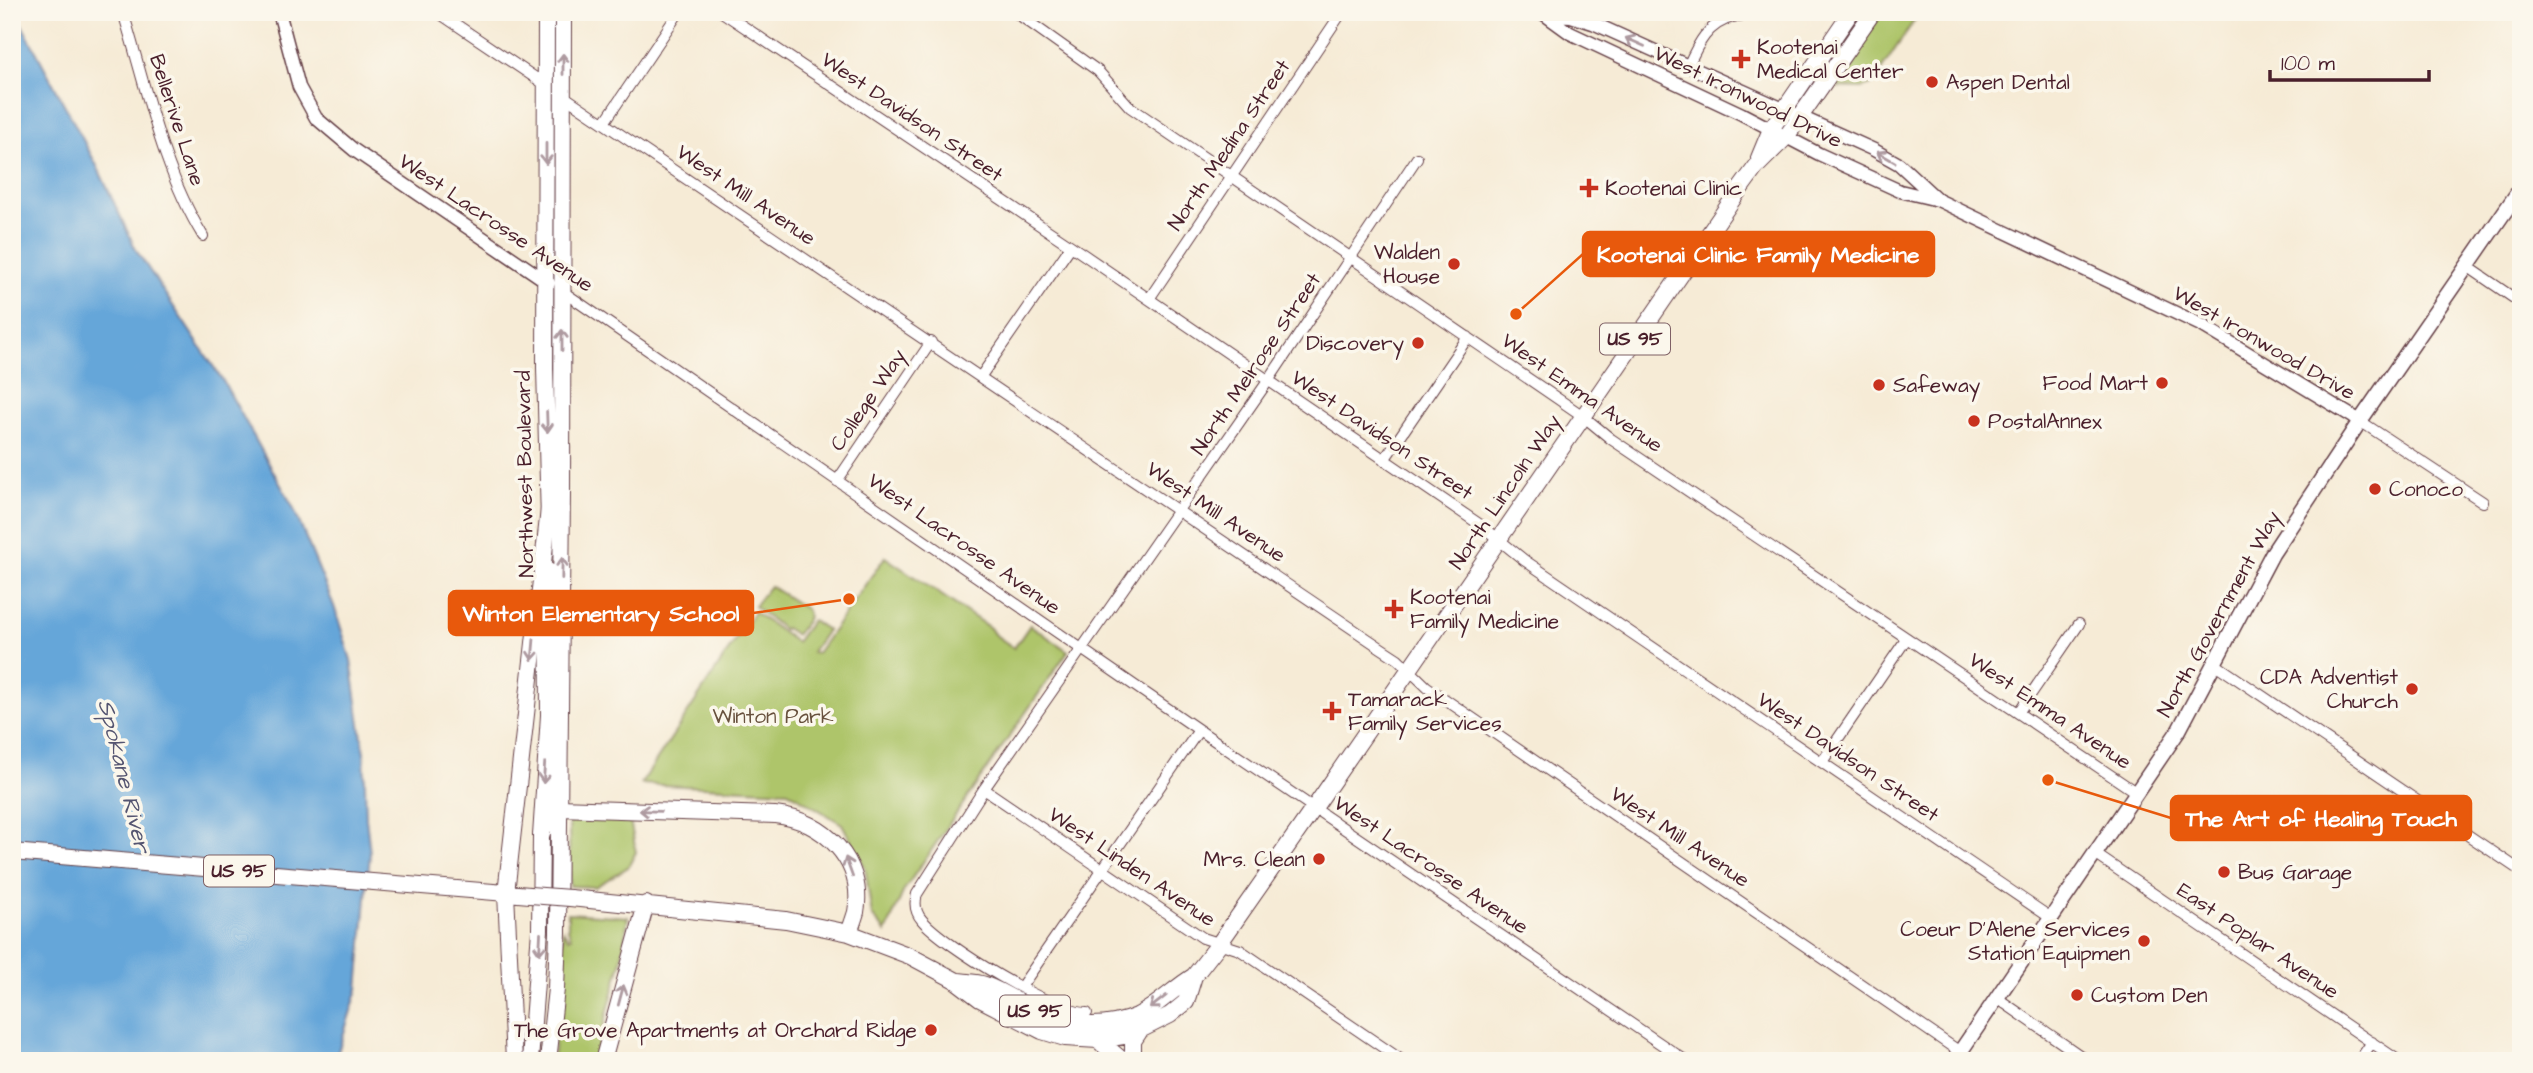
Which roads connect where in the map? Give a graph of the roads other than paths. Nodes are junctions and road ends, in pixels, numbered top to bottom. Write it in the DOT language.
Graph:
graph roads {
  1 [pos="123,12"];
  2 [pos="279,12"];
  3 [pos="546,12"];
  4 [pos="563,12"];
  5 [pos="679,12"];
  6 [pos="722,12"];
  7 [pos="1015,12"];
  8 [pos="1342,12"];
  9 [pos="1755,12"];
  10 [pos="1851,12"];
  11 [pos="1873,12"];
  12 [pos="1544,14"];
  13 [pos="442,15"];
  14 [pos="1688,66"];
  15 [pos="546,85"];
  16 [pos="563,96"];
  17 [pos="1784,110"];
  18 [pos="1800,117"];
  19 [pos="604,123"];
  20 [pos="1778,133"];
  21 [pos="1418,158"];
  22 [pos="1231,176"];
  23 [pos="2521,188"];
  24 [pos="1938,201"];
  25 [pos="203,236"];
  26 [pos="1071,246"];
  27 [pos="1352,258"];
  28 [pos="2467,266"];
  29 [pos="546,280"];
  30 [pos="562,291"];
  31 [pos="1149,299"];
  32 [pos="2521,303"];
  33 [pos="1468,337"];
  34 [pos="931,342"];
  35 [pos="981,376"];
  36 [pos="1268,381"];
  37 [pos="1583,416"];
  38 [pos="2360,421"];
  39 [pos="1384,460"];
  40 [pos="837,481"];
  41 [pos="2483,502"];
  42 [pos="550,509"];
  43 [pos="1179,510"];
  44 [pos="1498,539"];
  45 [pos="2079,624"];
  46 [pos="1907,638"];
  47 [pos="1081,649"];
  48 [pos="2215,664"];
  49 [pos="1409,670"];
  50 [pos="2018,713"];
  51 [pos="1199,730"];
  52 [pos="1822,762"];
  53 [pos="984,789"];
  54 [pos="2137,793"];
  55 [pos="559,808"];
  56 [pos="1314,808"];
  57 [pos="541,836"];
  58 [pos="12,852"];
  59 [pos="2095,854"];
  60 [pos="1102,871"];
  61 [pos="2521,871"];
  62 [pos="506,893"];
  63 [pos="646,904"];
  64 [pos="2051,918"];
  65 [pos="849,933"];
  66 [pos="1219,944"];
  67 [pos="1194,976"];
  68 [pos="956,980"];
  69 [pos="1021,987"];
  70 [pos="1997,998"];
  71 [pos="1087,1013"];
  72 [pos="1139,1032"];
  73 [pos="1098,1040"];
  74 [pos="2372,1042"];
  75 [pos="1957,1056"];
  76 [pos="514,1061"];
  77 [pos="530,1061"];
  78 [pos="548,1061"];
  79 [pos="603,1061"];
  80 [pos="1123,1061"];
  81 [pos="1133,1061"];
  82 [pos="1403,1061"];
  83 [pos="1686,1061"];
  84 [pos="2088,1061"];
  85 [pos="2359,1061"];
  86 [pos="2399,1061"];
  1 -- 25 [label="street, Bellerive Lane"];
  2 -- 29 [label="street, West Lacrosse Avenue"];
  3 -- 15 [label="main road, Northwest Boulevard"];
  16 -- 4 [label="main road, Northwest Boulevard, one-way"];
  5 -- 19 [label="street"];
  6 -- 26 [label="street, West Davidson Street"];
  7 -- 22 [label="street, West Emma Avenue"];
  8 -- 22 [label="street, North Medina Street"];
  9 -- 14 [label="street"];
  10 -- 17 [label="main road, US 95"];
  11 -- 18 [label="main road, US 95"];
  14 -- 12 [label="street, West Ironwood Drive, one-way"];
  12 -- 20 [label="street, West Ironwood Drive"];
  13 -- 15 [label="street, West Mill Avenue"];
  14 -- 17 [label="street, West Ironwood Drive"];
  15 -- 16 [label="street, West Mill Avenue"];
  15 -- 29 [label="main road, Northwest Boulevard, one-way"];
  16 -- 19 [label="street, West Mill Avenue"];
  16 -- 30 [label="main road, Northwest Boulevard"];
  17 -- 18 [label="street, West Ironwood Drive"];
  17 -- 20 [label="main road, US 95"];
  18 -- 20 [label="main road, US 95"];
  24 -- 18 [label="street, West Ironwood Drive, one-way"];
  19 -- 34 [label="street, West Mill Avenue"];
  20 -- 24 [label="street, West Ironwood Drive"];
  20 -- 37 [label="main road, North Lincoln Way / US 95"];
  21 -- 27 [label="street, North Melrose Street"];
  22 -- 27 [label="street, West Emma Avenue"];
  22 -- 31 [label="street, North Medina Street"];
  23 -- 28 [label="main road, North Government Way"];
  24 -- 38 [label="street, West Ironwood Drive"];
  26 -- 31 [label="street, West Davidson Street"];
  26 -- 35 [label="street"];
  27 -- 33 [label="street, West Emma Avenue"];
  27 -- 36 [label="street, North Melrose Street"];
  28 -- 32 [label="street"];
  28 -- 38 [label="main road, North Government Way"];
  29 -- 30 [label="street, West Lacrosse Avenue"];
  29 -- 42 [label="main road, Northwest Boulevard, one-way"];
  30 -- 40 [label="street, West Lacrosse Avenue"];
  55 -- 30 [label="main road, Northwest Boulevard, one-way"];
  31 -- 36 [label="street, West Davidson Street"];
  33 -- 37 [label="street, West Emma Avenue"];
  33 -- 39 [label="street"];
  34 -- 35 [label="street, West Mill Avenue"];
  34 -- 40 [label="street, College Way"];
  35 -- 43 [label="street, West Mill Avenue"];
  36 -- 39 [label="street, West Davidson Street"];
  36 -- 43 [label="street, North Melrose Street"];
  37 -- 44 [label="main road, North Lincoln Way / US 95"];
  37 -- 46 [label="street, West Emma Avenue"];
  38 -- 41 [label="street, West Ironwood Drive"];
  38 -- 48 [label="main road, North Government Way"];
  39 -- 44 [label="street, West Davidson Street"];
  40 -- 47 [label="street, West Lacrosse Avenue"];
  42 -- 57 [label="main road, Northwest Boulevard, one-way"];
  42 -- 62 [label="main road, one-way"];
  43 -- 47 [label="street, North Melrose Street"];
  43 -- 49 [label="street, West Mill Avenue"];
  44 -- 49 [label="main road, North Lincoln Way / US 95"];
  44 -- 52 [label="street, West Davidson Street"];
  45 -- 50 [label="street"];
  46 -- 50 [label="street, West Emma Avenue"];
  46 -- 52 [label="street"];
  47 -- 51 [label="street, West Lacrosse Avenue"];
  47 -- 53 [label="street, North Melrose Street"];
  48 -- 54 [label="main road, North Government Way"];
  48 -- 61 [label="street"];
  49 -- 56 [label="main road, North Lincoln Way / US 95"];
  49 -- 75 [label="street, West Mill Avenue"];
  50 -- 54 [label="street, West Emma Avenue"];
  51 -- 56 [label="street, West Lacrosse Avenue"];
  51 -- 60 [label="street"];
  52 -- 64 [label="street, West Davidson Street"];
  53 -- 60 [label="street, West Linden Avenue"];
  53 -- 69 [label="street, North Melrose Street"];
  54 -- 59 [label="main road, North Government Way"];
  55 -- 57 [label="main road"];
  65 -- 55 [label="main road, one-way"];
  55 -- 78 [label="main road, Northwest Boulevard"];
  56 -- 66 [label="main road, North Lincoln Way / US 95"];
  56 -- 83 [label="street, West Lacrosse Avenue"];
  57 -- 77 [label="main road, Northwest Boulevard, one-way"];
  58 -- 62 [label="main road, US 95"];
  59 -- 64 [label="main road, North Government Way"];
  59 -- 74 [label="street, East Poplar Avenue"];
  60 -- 66 [label="street, West Linden Avenue"];
  60 -- 69 [label="street"];
  62 -- 63 [label="main road, US 95, bridge"];
  62 -- 76 [label="main road"];
  63 -- 65 [label="main road, US 95"];
  79 -- 63 [label="main road, one-way"];
  64 -- 70 [label="main road, North Government Way"];
  65 -- 68 [label="main road, US 95"];
  66 -- 67 [label="main road, US 95"];
  66 -- 82 [label="street, West Linden Avenue"];
  67 -- 68 [label="main road, US 95, one-way"];
  67 -- 72 [label="main road, US 95"];
  68 -- 73 [label="main road, US 95"];
  69 -- 71 [label="street"];
  70 -- 75 [label="main road, North Government Way"];
  70 -- 84 [label="street"];
  72 -- 73 [label="main road, US 95"];
  72 -- 81 [label="main road"];
  73 -- 80 [label="main road"];
  74 -- 85 [label="street"];
  74 -- 86 [label="street, East Poplar Avenue"];
}
